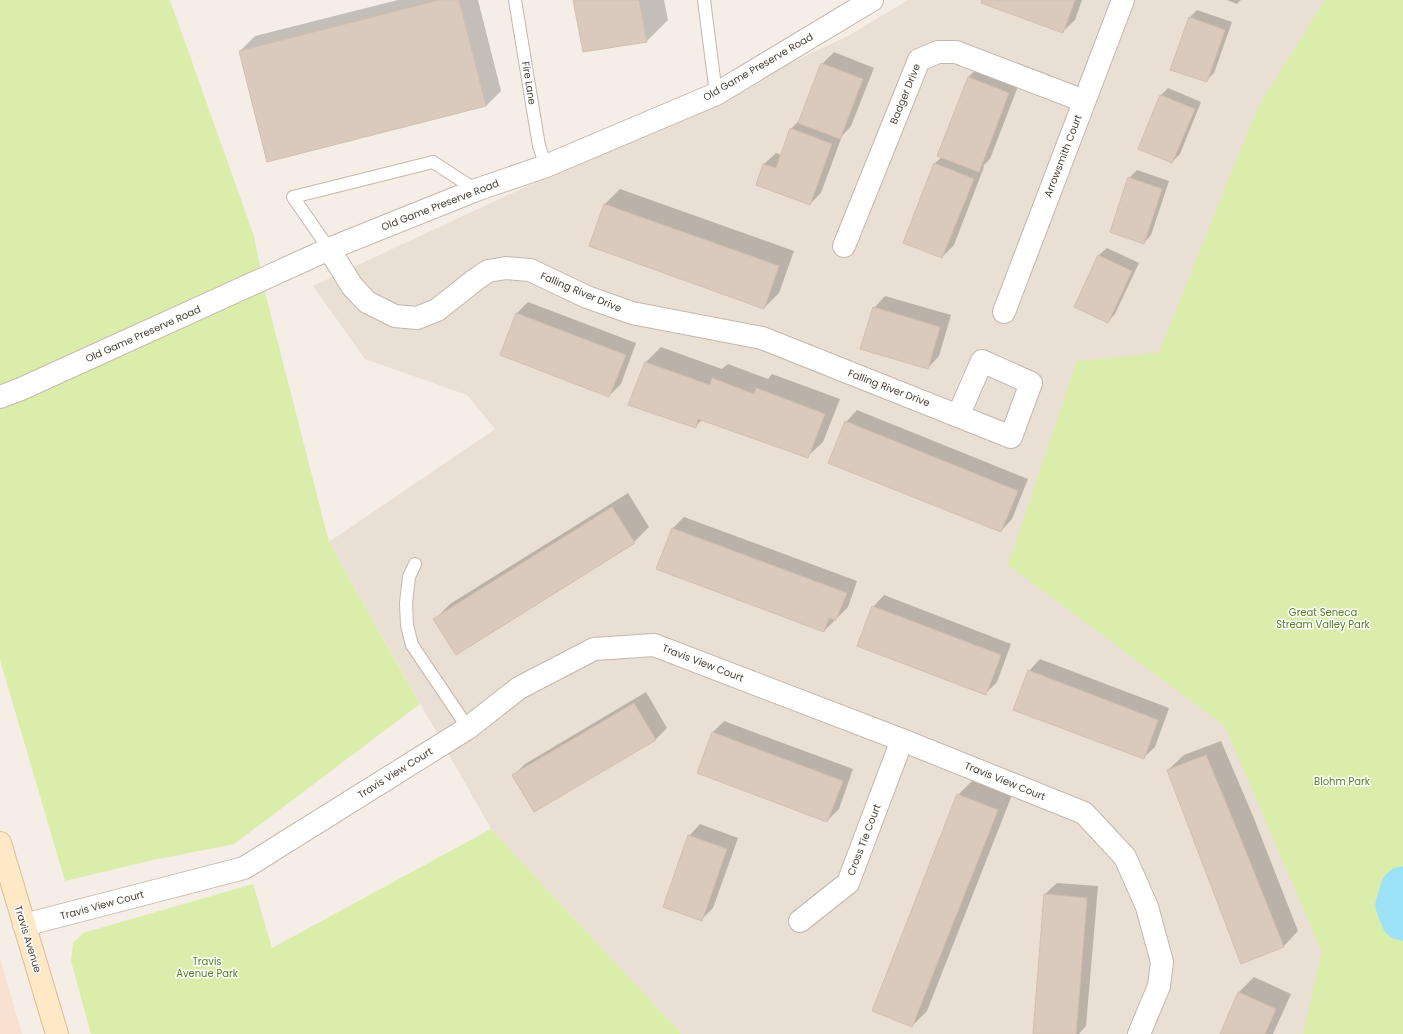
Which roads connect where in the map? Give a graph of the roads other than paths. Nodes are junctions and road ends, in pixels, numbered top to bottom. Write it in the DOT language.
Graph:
graph roads {
  1 [pos="515,0"];
  2 [pos="704,0"];
  3 [pos="872,0"];
  4 [pos="1123,0"];
  5 [pos="716,94"];
  6 [pos="1084,101"];
  7 [pos="546,166"];
  8 [pos="476,190"];
  9 [pos="844,246"];
  10 [pos="329,250"];
  11 [pos="1004,312"];
  12 [pos="0,398"];
  13 [pos="958,416"];
  14 [pos="415,564"];
  15 [pos="468,728"];
  16 [pos="902,740"];
  17 [pos="0,843"];
  18 [pos="800,921"];
  19 [pos="24,925"];
  20 [pos="57,1034"];
  21 [pos="1139,1034"];
  1 -- 7 [label="lane, Fire Lane"];
  2 -- 5 [label="lane"];
  3 -- 5 [label="street, Old Game Preserve Road"];
  4 -- 6 [label="street, Arrowsmith Court"];
  5 -- 7 [label="street, Old Game Preserve Road"];
  6 -- 9 [label="street, Badger Drive"];
  6 -- 11 [label="street, Arrowsmith Court"];
  7 -- 8 [label="street, Old Game Preserve Road"];
  8 -- 10 [label="street, Old Game Preserve Road"];
  8 -- 10 [label="lane"];
  10 -- 12 [label="street, Old Game Preserve Road"];
  10 -- 13 [label="street, Falling River Drive"];
  14 -- 15 [label="lane"];
  15 -- 16 [label="street, Travis View Court"];
  15 -- 19 [label="street, Travis View Court"];
  16 -- 18 [label="street, Cross Tie Court"];
  16 -- 21 [label="street, Travis View Court"];
  17 -- 19 [label="street, Travis Avenue"];
  19 -- 20 [label="street, Travis Avenue"];
}
